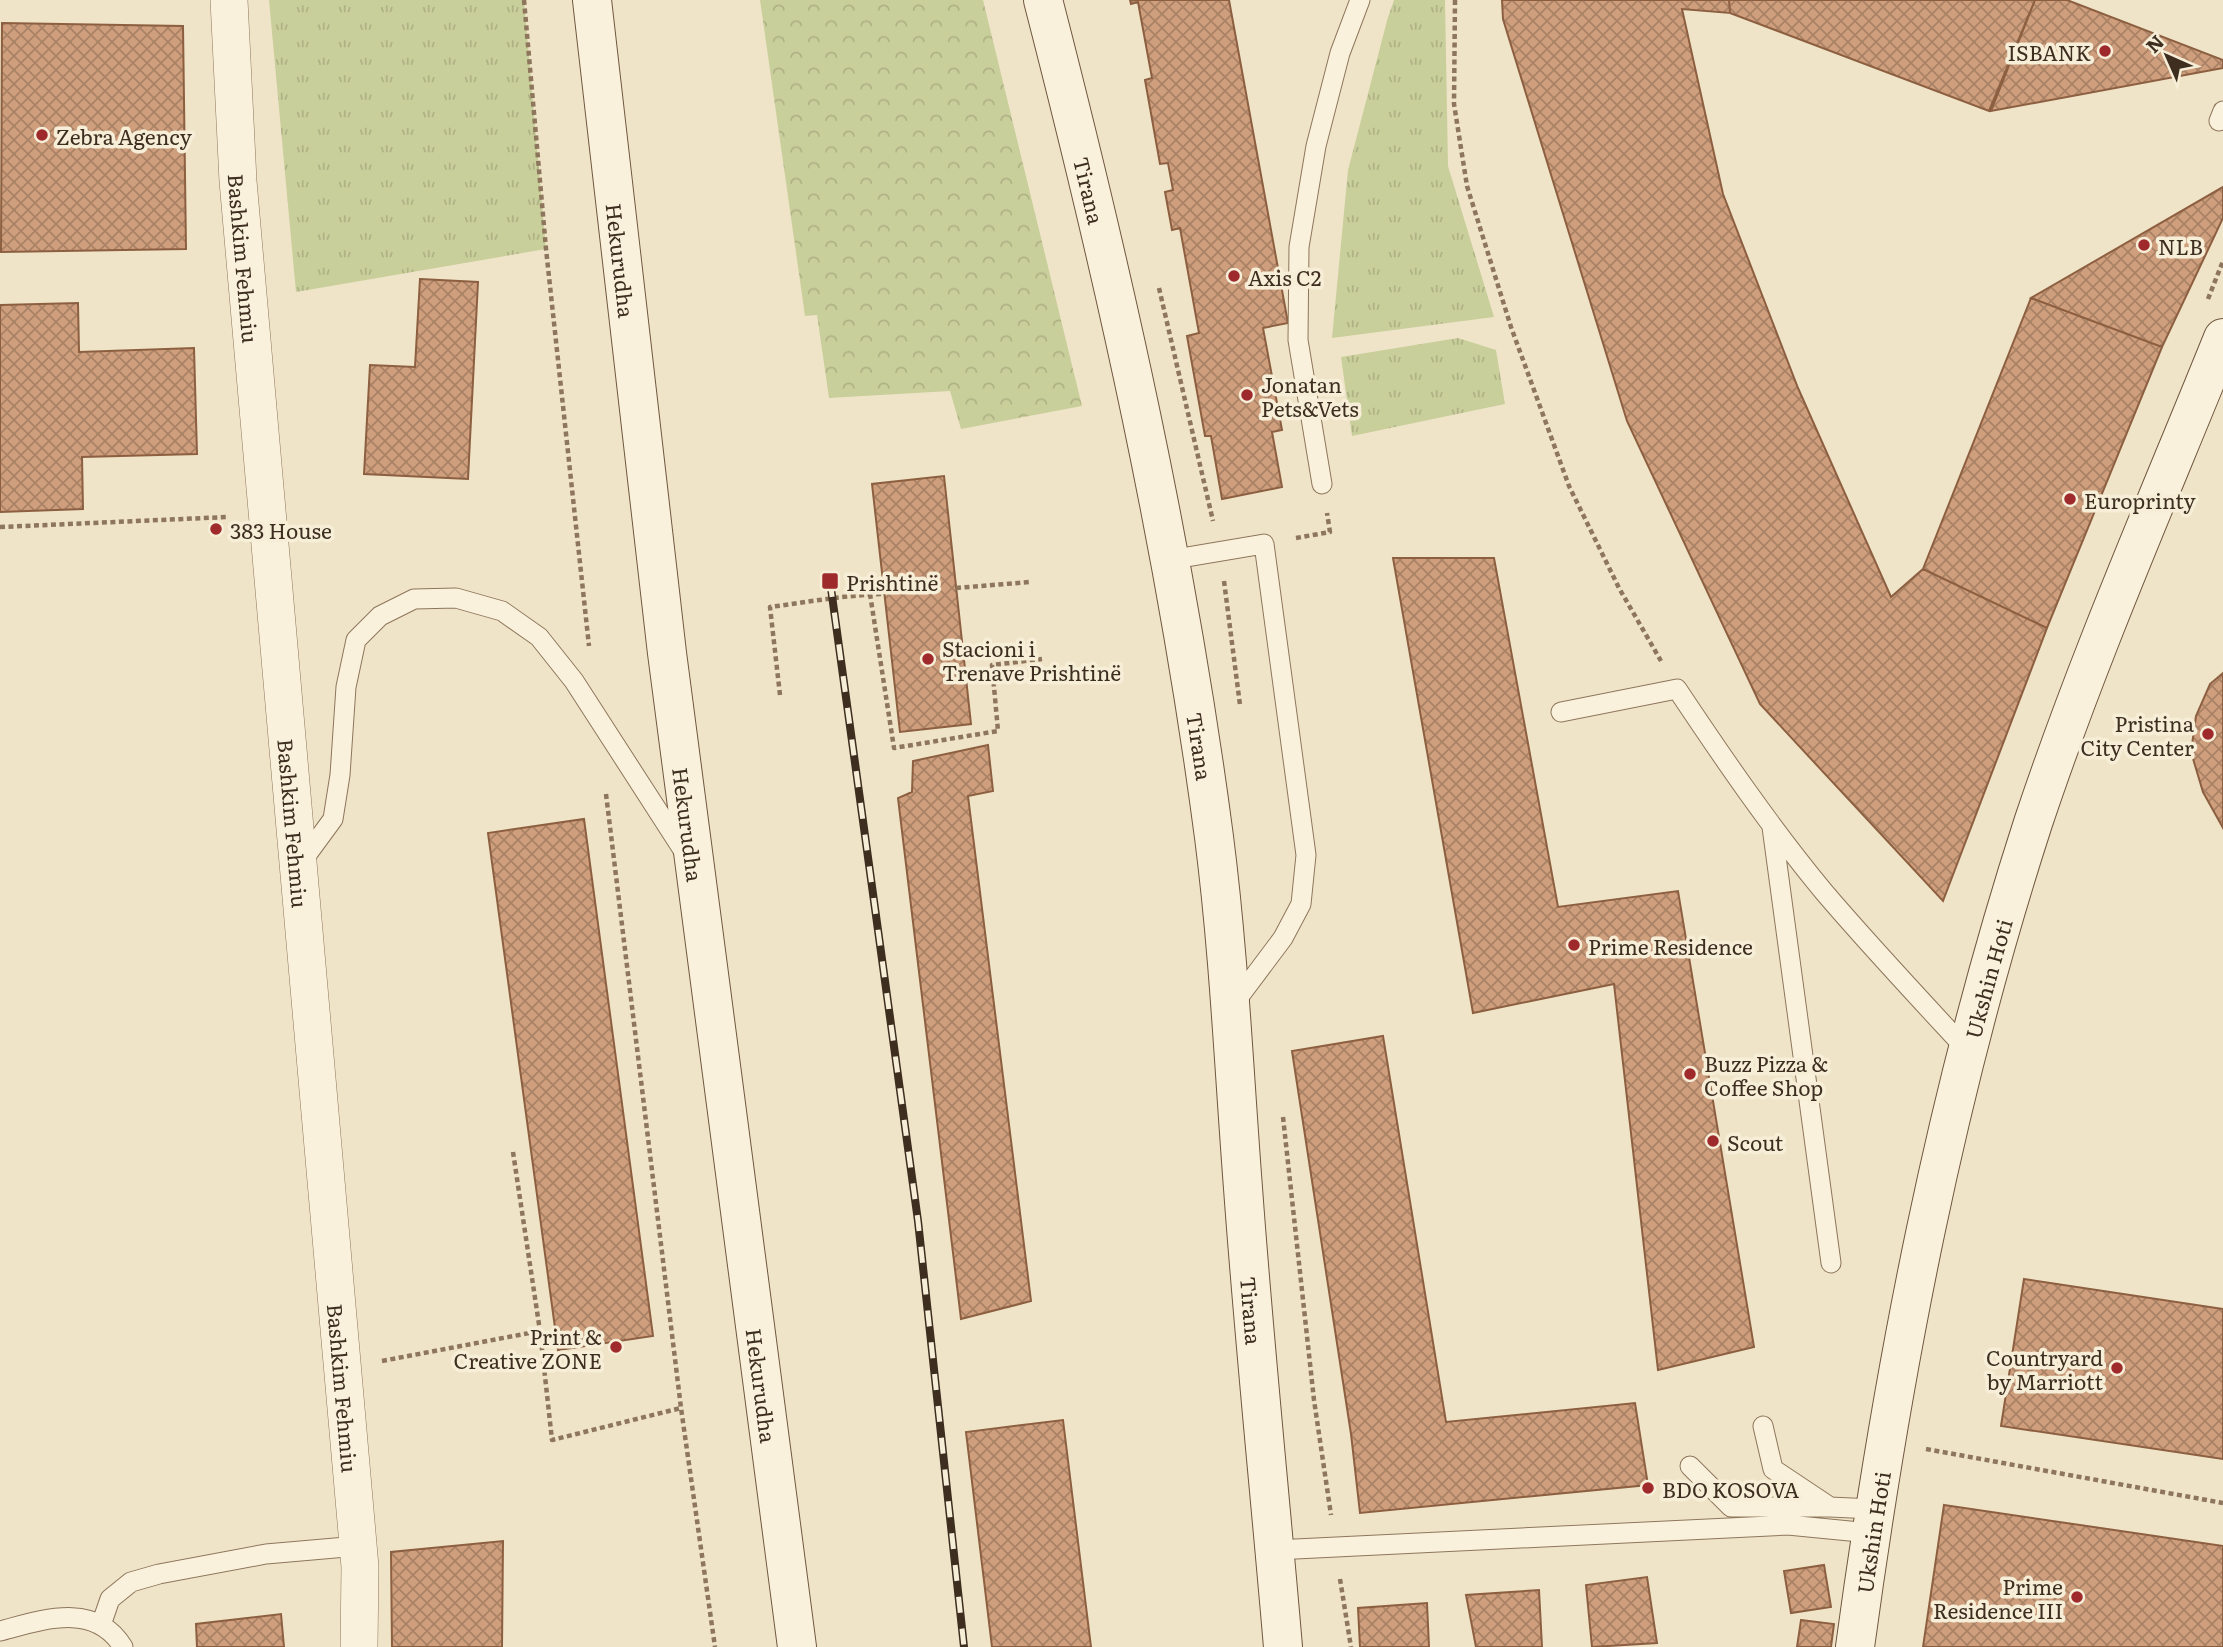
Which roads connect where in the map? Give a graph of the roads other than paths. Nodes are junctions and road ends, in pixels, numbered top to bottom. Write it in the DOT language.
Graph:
graph roads {
  1 [pos="229,0"];
  2 [pos="592,0"];
  3 [pos="1043,0"];
  4 [pos="1360,0"];
  5 [pos="2223,338"];
  6 [pos="1322,484"];
  7 [pos="1169,560"];
  8 [pos="1561,712"];
  9 [pos="1772,824"];
  10 [pos="298,868"];
  11 [pos="695,869"];
  12 [pos="1231,1007"];
  13 [pos="1967,1050"];
  14 [pos="1831,1263"];
  15 [pos="1763,1426"];
  16 [pos="1690,1466"];
  17 [pos="1271,1506"];
  18 [pos="1830,1507"];
  19 [pos="1872,1521"];
  20 [pos="358,1546"];
  21 [pos="1278,1550"];
  22 [pos="100,1625"];
  23 [pos="0,1631"];
  24 [pos="123,1647"];
  25 [pos="359,1647"];
  26 [pos="797,1647"];
  27 [pos="1269,1647"];
  28 [pos="1283,1647"];
  29 [pos="1305,1647"];
  30 [pos="1855,1647"];
  1 -- 10 [label="street, Bashkim Fehmiu"];
  2 -- 11 [label="main road, Hekurudha"];
  3 -- 7 [label="main road, Tirana"];
  4 -- 6 [label="lane"];
  5 -- 13 [label="main road, Ukshin Hoti"];
  7 -- 12 [label="main road, Tirana"];
  7 -- 12 [label="lane"];
  8 -- 9 [label="lane"];
  9 -- 13 [label="lane"];
  9 -- 14 [label="lane"];
  10 -- 11 [label="lane"];
  10 -- 20 [label="street, Bashkim Fehmiu"];
  11 -- 26 [label="main road, Hekurudha"];
  12 -- 17 [label="main road, Tirana"];
  13 -- 19 [label="main road, Ukshin Hoti"];
  15 -- 18 [label="lane"];
  16 -- 18 [label="lane"];
  17 -- 21 [label="main road"];
  17 -- 27 [label="main road, Tirana"];
  18 -- 19 [label="lane"];
  19 -- 21 [label="lane"];
  19 -- 30 [label="main road, Ukshin Hoti"];
  20 -- 22 [label="lane"];
  20 -- 25 [label="street, Bashkim Fehmiu"];
  21 -- 28 [label="main road"];
  21 -- 29 [label="main road"];
  22 -- 23 [label="lane"];
  22 -- 24 [label="lane"];
}
